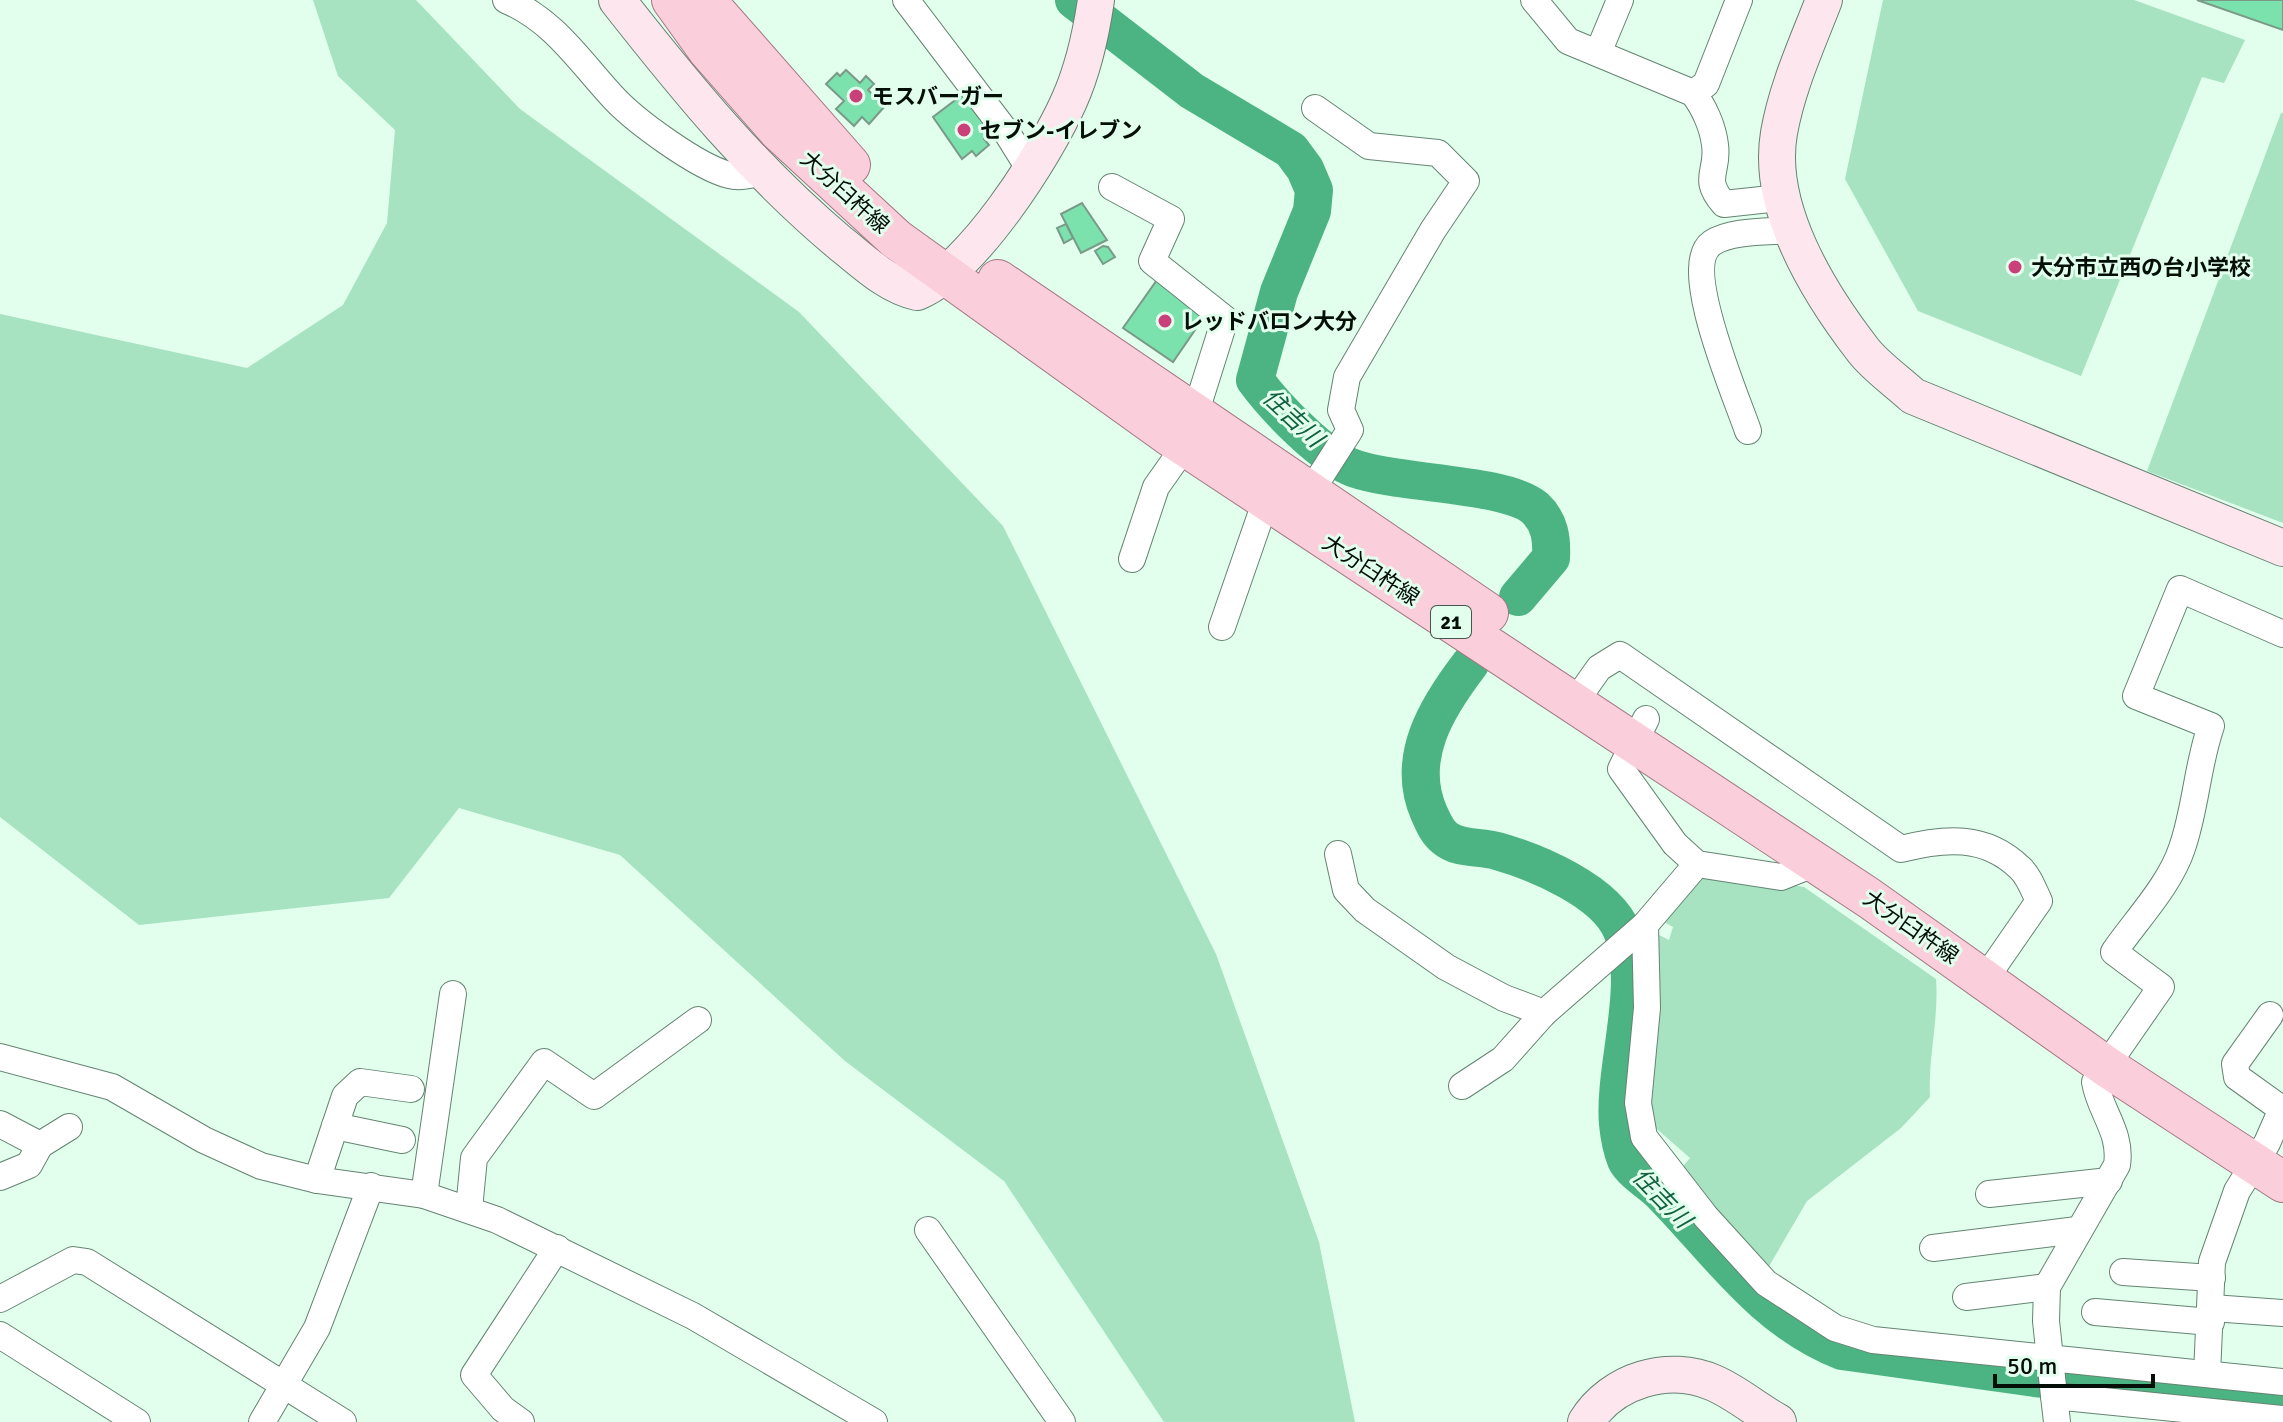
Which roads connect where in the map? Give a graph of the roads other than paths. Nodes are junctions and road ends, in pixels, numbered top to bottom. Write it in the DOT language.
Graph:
graph roads {
  1 [pos="506,0"];
  2 [pos="617,0"];
  3 [pos="672,0"];
  4 [pos="705,0"];
  5 [pos="906,0"];
  6 [pos="1096,0"];
  7 [pos="1534,0"];
  8 [pos="1620,0"];
  9 [pos="1739,0"];
  10 [pos="1824,0"];
  11 [pos="1598,53"];
  12 [pos="1693,93"];
  13 [pos="1315,108"];
  14 [pos="1030,170"];
  15 [pos="760,172"];
  16 [pos="1112,187"];
  17 [pos="1786,214"];
  18 [pos="954,266"];
  19 [pos="1190,431"];
  20 [pos="1748,431"];
  21 [pos="1299,495"];
  22 [pos="2283,548"];
  23 [pos="1132,559"];
  24 [pos="1222,627"];
  25 [pos="2283,634"];
  26 [pos="1582,692"];
  27 [pos="1640,730"];
  28 [pos="1338,854"];
  29 [pos="1816,863"];
  30 [pos="1697,864"];
  31 [pos="1641,928"];
  32 [pos="1992,969"];
  33 [pos="453,994"];
  34 [pos="1544,1013"];
  35 [pos="2270,1015"];
  36 [pos="698,1020"];
  37 [pos="2114,1055"];
  38 [pos="0,1057"];
  39 [pos="1462,1086"];
  40 [pos="411,1089"];
  41 [pos="0,1124"];
  42 [pos="335,1126"];
  43 [pos="69,1127"];
  44 [pos="402,1140"];
  45 [pos="2275,1144"];
  46 [pos="40,1145"];
  47 [pos="0,1177"];
  48 [pos="317,1180"];
  49 [pos="2109,1181"];
  50 [pos="371,1186"];
  51 [pos="1989,1194"];
  52 [pos="424,1195"];
  53 [pos="469,1209"];
  54 [pos="928,1230"];
  55 [pos="2077,1230"];
  56 [pos="557,1248"];
  57 [pos="1933,1248"];
  58 [pos="2123,1272"];
  59 [pos="2212,1278"];
  60 [pos="2047,1287"];
  61 [pos="1966,1297"];
  62 [pos="0,1299"];
  63 [pos="2095,1312"];
  64 [pos="2283,1313"];
  65 [pos="2212,1315"];
  66 [pos="0,1335"];
  67 [pos="2052,1361"];
  68 [pos="2207,1374"];
  69 [pos="2283,1382"];
  70 [pos="285,1386"];
  71 [pos="2056,1409"];
  72 [pos="2283,1419"];
  73 [pos="137,1422"];
  74 [pos="262,1422"];
  75 [pos="343,1422"];
  76 [pos="521,1422"];
  77 [pos="874,1422"];
  78 [pos="1062,1422"];
  79 [pos="1586,1422"];
  80 [pos="1778,1422"];
  1 -- 15 [label="street"];
  2 -- 15 [label="street"];
  3 -- 18 [label="main road, 大分臼杵線 / 21"];
  4 -- 18 [label="main road, 大分臼杵線 / 21"];
  5 -- 14 [label="street"];
  6 -- 14 [label="street"];
  7 -- 11 [label="street"];
  8 -- 11 [label="street"];
  9 -- 12 [label="street"];
  10 -- 17 [label="street"];
  11 -- 12 [label="street"];
  12 -- 17 [label="street"];
  13 -- 21 [label="street"];
  14 -- 18 [label="street"];
  15 -- 18 [label="street"];
  16 -- 19 [label="street"];
  17 -- 20 [label="street"];
  17 -- 22 [label="street"];
  18 -- 19 [label="main road, 大分臼杵線 / 21"];
  19 -- 21 [label="main road, 大分臼杵線 / 21"];
  19 -- 23 [label="street"];
  21 -- 24 [label="street"];
  21 -- 26 [label="main road, 大分臼杵線 / 21"];
  25 -- 37 [label="street"];
  26 -- 27 [label="main road, 大分臼杵線 / 21"];
  26 -- 32 [label="street"];
  27 -- 29 [label="main road, 大分臼杵線 / 21"];
  27 -- 30 [label="street"];
  27 -- 32 [label="main road, 大分臼杵線 / 21"];
  28 -- 34 [label="street"];
  29 -- 30 [label="street"];
  29 -- 32 [label="main road, 大分臼杵線 / 21"];
  30 -- 31 [label="street"];
  31 -- 34 [label="street"];
  31 -- 67 [label="street"];
  32 -- 37 [label="main road, 大分臼杵線 / 21"];
  33 -- 52 [label="street"];
  34 -- 39 [label="street"];
  35 -- 45 [label="street"];
  36 -- 53 [label="street"];
  37 -- 45 [label="main road, 大分臼杵線 / 21"];
  37 -- 49 [label="street"];
  38 -- 48 [label="street"];
  40 -- 42 [label="street"];
  41 -- 46 [label="street"];
  42 -- 44 [label="street"];
  42 -- 48 [label="street"];
  43 -- 46 [label="street"];
  45 -- 59 [label="street"];
  46 -- 47 [label="street"];
  48 -- 50 [label="street"];
  49 -- 51 [label="street"];
  49 -- 55 [label="street"];
  50 -- 52 [label="street"];
  50 -- 70 [label="street"];
  52 -- 53 [label="street"];
  53 -- 56 [label="street"];
  54 -- 78 [label="street"];
  55 -- 57 [label="street"];
  55 -- 60 [label="street"];
  56 -- 76 [label="street"];
  56 -- 77 [label="street"];
  58 -- 59 [label="street"];
  59 -- 65 [label="street"];
  60 -- 61 [label="street"];
  60 -- 67 [label="street"];
  62 -- 70 [label="street"];
  63 -- 65 [label="street"];
  64 -- 65 [label="street"];
  65 -- 68 [label="street"];
  66 -- 73 [label="street"];
  67 -- 68 [label="street"];
  67 -- 71 [label="street"];
  68 -- 69 [label="street"];
  70 -- 74 [label="street"];
  70 -- 75 [label="street"];
  71 -- 72 [label="street"];
  79 -- 80 [label="street"];
}
